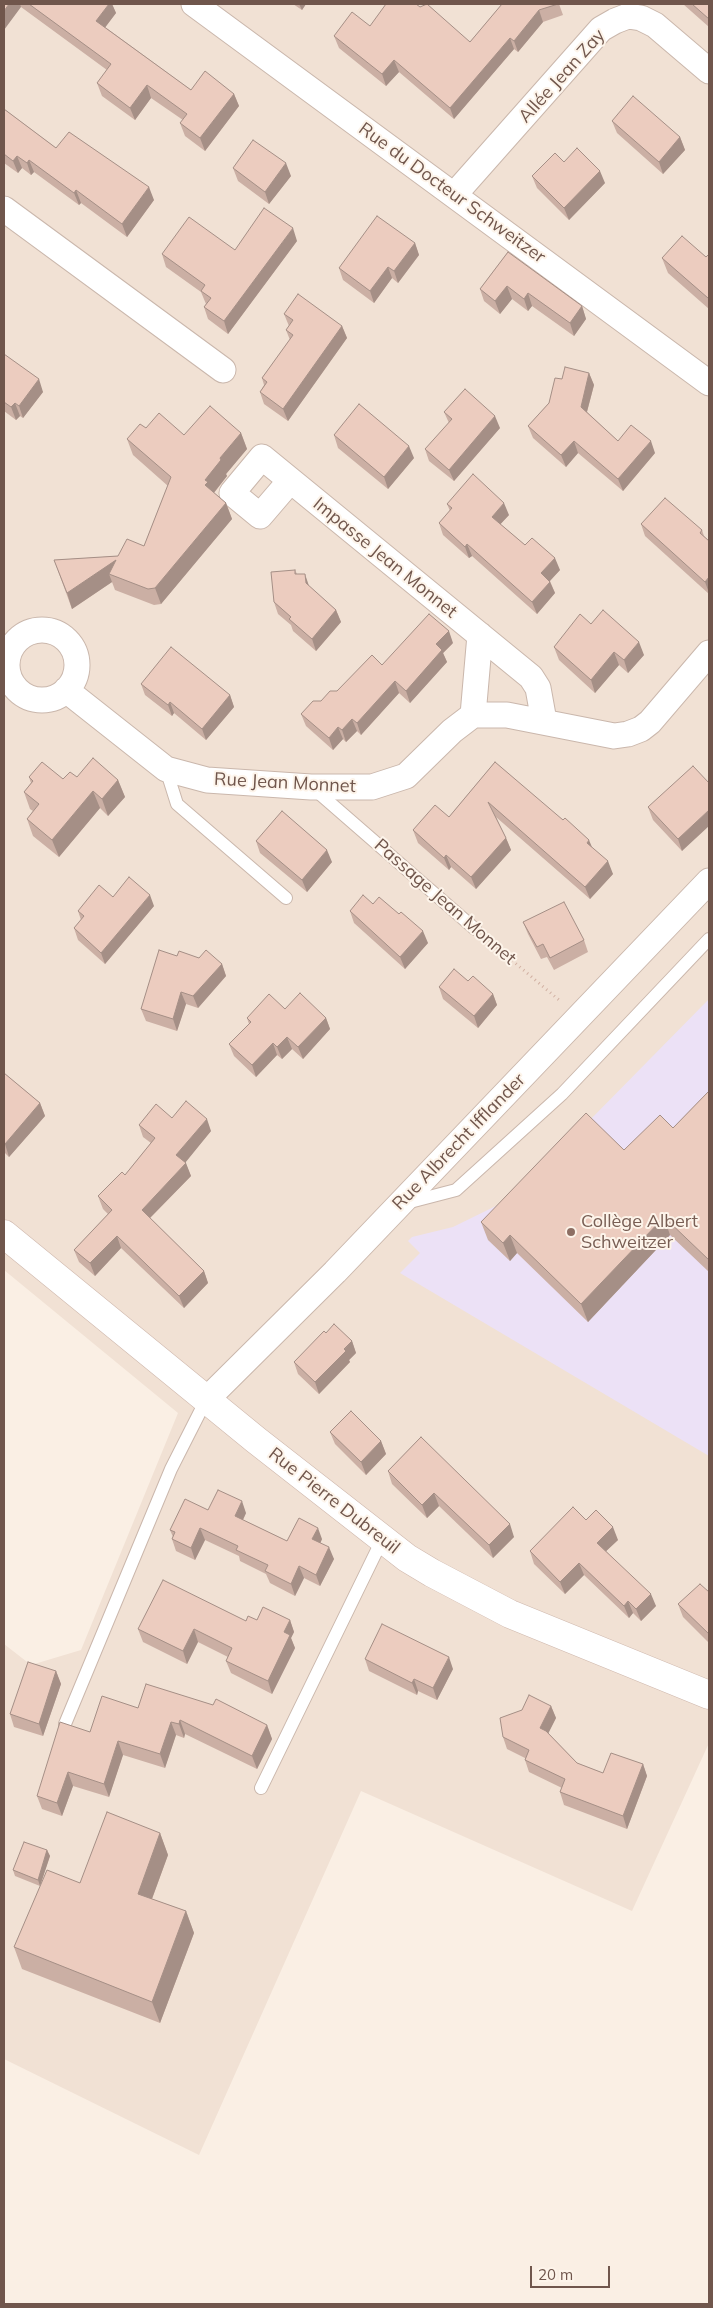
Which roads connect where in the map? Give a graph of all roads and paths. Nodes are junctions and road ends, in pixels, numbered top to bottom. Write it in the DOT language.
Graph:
graph roads {
  1 [pos="194,4"];
  2 [pos="709,71"];
  3 [pos="454,195"];
  4 [pos="4,209"];
  5 [pos="223,370"];
  6 [pos="709,383"];
  7 [pos="290,481"];
  8 [pos="480,635"];
  9 [pos="709,653"];
  10 [pos="66,690"];
  11 [pos="473,714"];
  12 [pos="544,721"];
  13 [pos="166,769"];
  14 [pos="311,787"];
  15 [pos="709,881"];
  16 [pos="286,898"];
  17 [pos="475,929"];
  18 [pos="709,939"];
  19 [pos="579,1017"];
  20 [pos="401,1204"];
  21 [pos="4,1234"];
  22 [pos="206,1400"];
  23 [pos="382,1540"];
  24 [pos="709,1695"];
  25 [pos="65,1724"];
  26 [pos="261,1788"];
  1 -- 3 [label="street, Rue du Docteur Schweitzer"];
  2 -- 3 [label="street, Allée Jean Zay"];
  3 -- 6 [label="street, Rue du Docteur Schweitzer"];
  4 -- 5 [label="street"];
  7 -- 8 [label="street, Impasse Jean Monnet"];
  8 -- 11 [label="street"];
  8 -- 12 [label="street, Impasse Jean Monnet"];
  9 -- 12 [label="street"];
  10 -- 13 [label="street, Rue Jean Monnet"];
  11 -- 12 [label="street"];
  11 -- 14 [label="street, Rue Jean Monnet"];
  13 -- 14 [label="street, Rue Jean Monnet"];
  13 -- 16 [label="lane"];
  14 -- 17 [label="lane, Passage Jean Monnet"];
  15 -- 19 [label="street, Rue Albrecht Ifflander"];
  17 -- 19 [label="path, Passage Jean Monnet"];
  18 -- 20 [label="lane"];
  19 -- 20 [label="street, Rue Albrecht Ifflander"];
  20 -- 22 [label="street, Rue Albrecht Ifflander"];
  21 -- 22 [label="street, Rue Pierre Dubreuil"];
  22 -- 23 [label="street, Rue Pierre Dubreuil"];
  22 -- 25 [label="lane"];
  23 -- 24 [label="street, Rue Pierre Dubreuil"];
  23 -- 26 [label="lane"];
}
